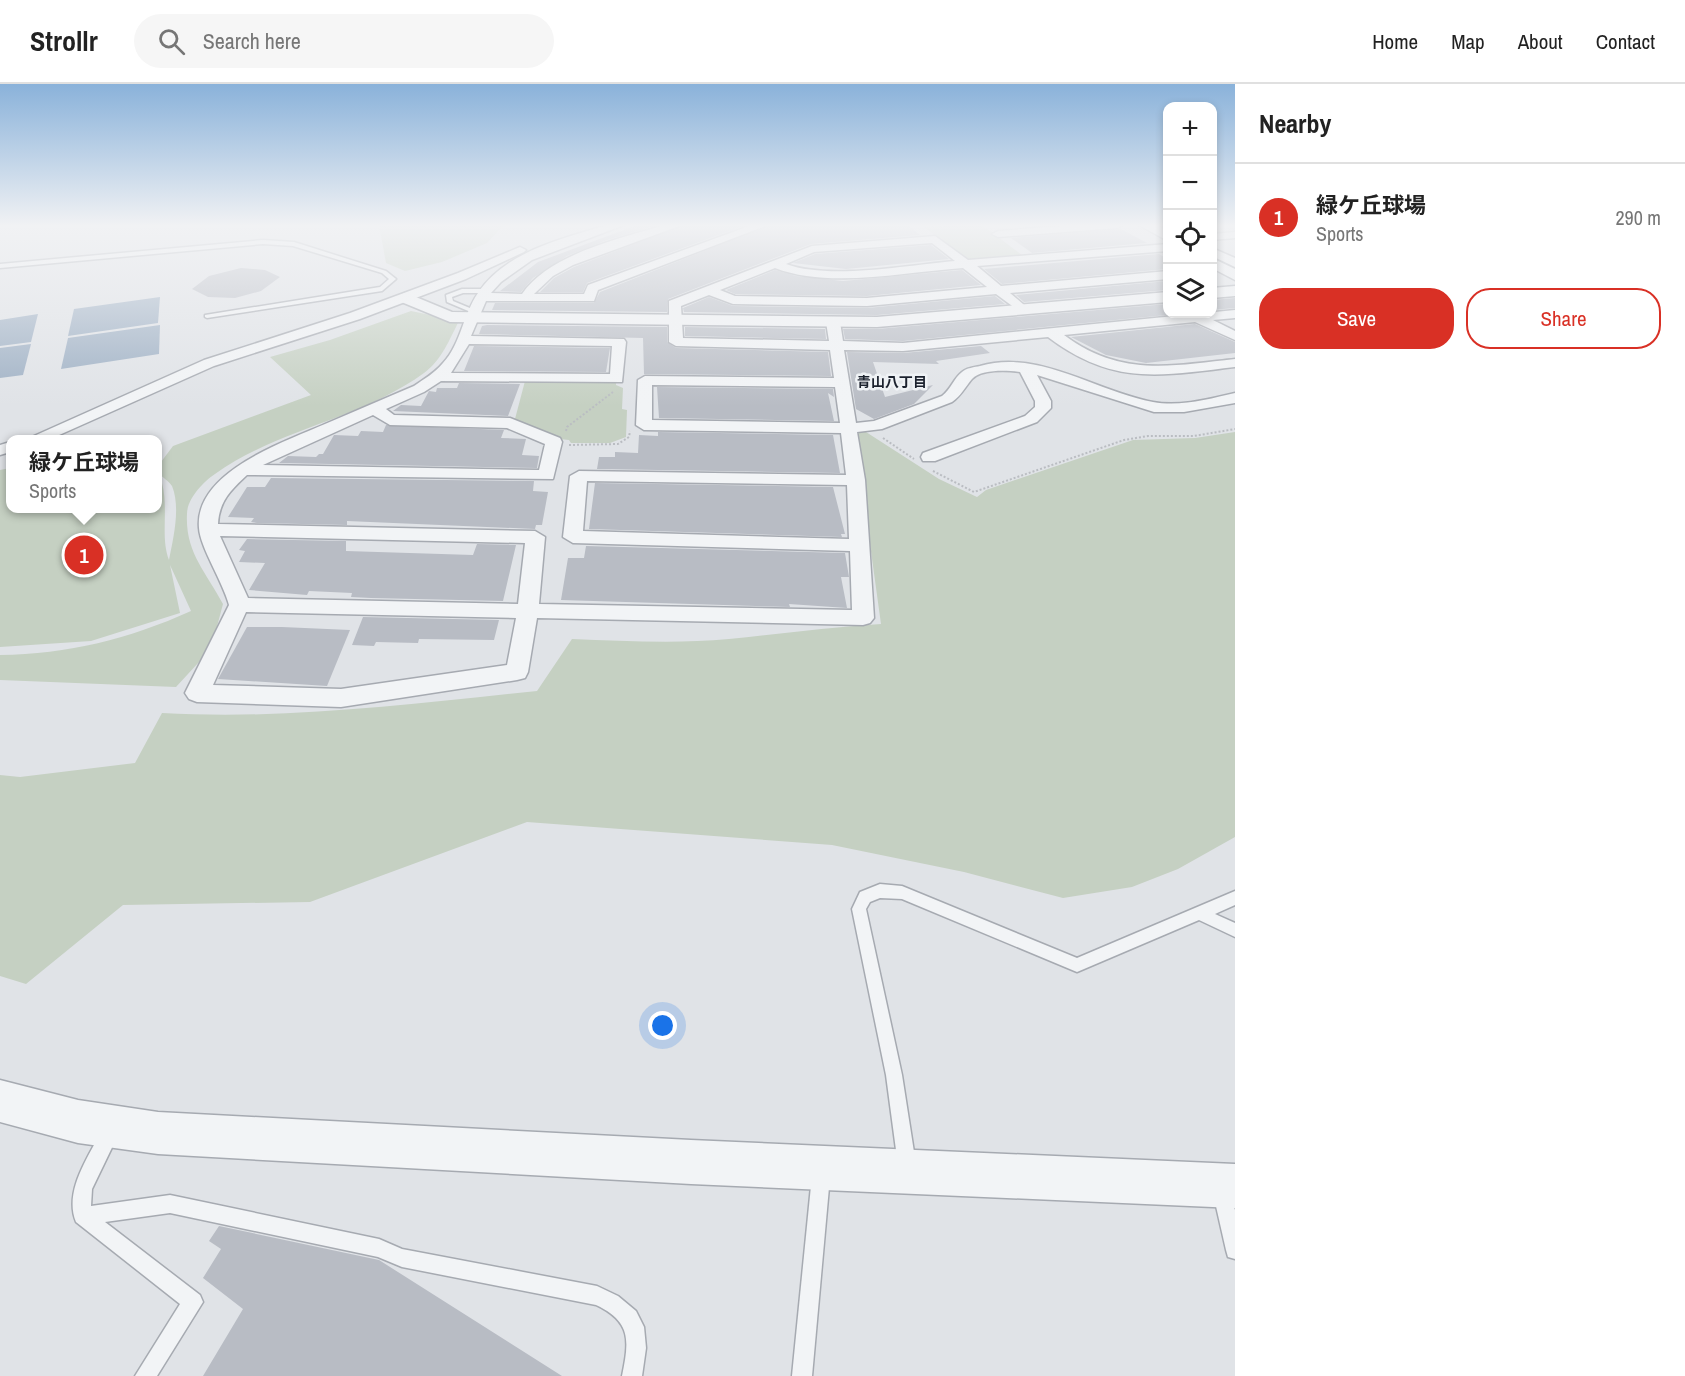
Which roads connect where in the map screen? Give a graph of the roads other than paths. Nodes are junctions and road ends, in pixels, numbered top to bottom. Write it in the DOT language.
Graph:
graph roads {
  1 [pos="386,285"];
  2 [pos="438,285"];
  3 [pos="493,285"];
  4 [pos="535,285"];
  5 [pos="599,285"];
  6 [pos="721,285"];
  7 [pos="992,285"];
  8 [pos="1051,285"];
  9 [pos="709,290"];
  10 [pos="998,290"];
  11 [pos="1235,291"];
  12 [pos="1217,293"];
  13 [pos="484,294"];
  14 [pos="1163,297"];
  15 [pos="405,298"];
  16 [pos="525,298"];
  17 [pos="1023,310"];
  18 [pos="474,314"];
  19 [pos="1235,314"];
  20 [pos="207,316"];
  21 [pos="1217,316"];
  22 [pos="1197,318"];
  23 [pos="674,320"];
  24 [pos="833,322"];
  25 [pos="1051,332"];
  26 [pos="1235,336"];
  27 [pos="465,340"];
  28 [pos="837,346"];
  29 [pos="1235,363"];
  30 [pos="1027,371"];
  31 [pos="440,377"];
  32 [pos="842,383"];
  33 [pos="1235,398"];
  34 [pos="375,409"];
  35 [pos="847,428"];
  36 [pos="44,435"];
  37 [pos="924,462"];
  38 [pos="243,470"];
  39 [pos="856,480"];
  40 [pos="208,530"];
  41 [pos="859,544"];
  42 [pos="239,605"];
  43 [pos="528,611"];
  44 [pos="1235,898"];
  45 [pos="1198,913"];
  46 [pos="1235,930"];
  47 [pos="0,1101"];
  48 [pos="113,1128"];
  49 [pos="821,1168"];
  50 [pos="908,1172"];
  51 [pos="1227,1186"];
  52 [pos="82,1216"];
  53 [pos="1235,1250"];
  54 [pos="145,1376"];
  55 [pos="632,1376"];
  56 [pos="802,1376"];
  1 -- 20 [label="lane"];
  2 -- 15 [label="street"];
  3 -- 13 [label="street"];
  4 -- 16 [label="street"];
  5 -- 16 [label="street"];
  6 -- 9 [label="street"];
  7 -- 10 [label="street"];
  8 -- 10 [label="street"];
  9 -- 10 [label="street"];
  9 -- 23 [label="street"];
  10 -- 17 [label="street"];
  11 -- 12 [label="street"];
  13 -- 16 [label="street"];
  13 -- 18 [label="street"];
  13 -- 18 [label="lane"];
  14 -- 17 [label="street"];
  15 -- 18 [label="street"];
  15 -- 36 [label="street"];
  17 -- 24 [label="street"];
  18 -- 23 [label="street"];
  18 -- 27 [label="street"];
  19 -- 21 [label="street"];
  22 -- 25 [label="street"];
  22 -- 26 [label="street"];
  23 -- 24 [label="street"];
  23 -- 28 [label="street"];
  24 -- 28 [label="street"];
  25 -- 28 [label="street"];
  25 -- 29 [label="street"];
  27 -- 31 [label="street"];
  27 -- 31 [label="street"];
  28 -- 32 [label="street"];
  30 -- 33 [label="street"];
  30 -- 35 [label="street"];
  30 -- 37 [label="street"];
  31 -- 34 [label="street"];
  32 -- 35 [label="street"];
  32 -- 35 [label="street"];
  34 -- 38 [label="street"];
  34 -- 38 [label="street"];
  35 -- 39 [label="street"];
  38 -- 40 [label="street"];
  39 -- 41 [label="street"];
  39 -- 41 [label="street"];
  40 -- 42 [label="street"];
  40 -- 43 [label="street"];
  41 -- 43 [label="street"];
  42 -- 43 [label="street"];
  42 -- 43 [label="street"];
  44 -- 45 [label="lane"];
  45 -- 46 [label="lane"];
  45 -- 50 [label="lane"];
  47 -- 48 [label="street"];
  48 -- 49 [label="street"];
  48 -- 52 [label="lane"];
  49 -- 50 [label="street"];
  49 -- 56 [label="lane"];
  50 -- 51 [label="street"];
  51 -- 53 [label="lane"];
  52 -- 54 [label="lane"];
  52 -- 55 [label="lane"];
}
